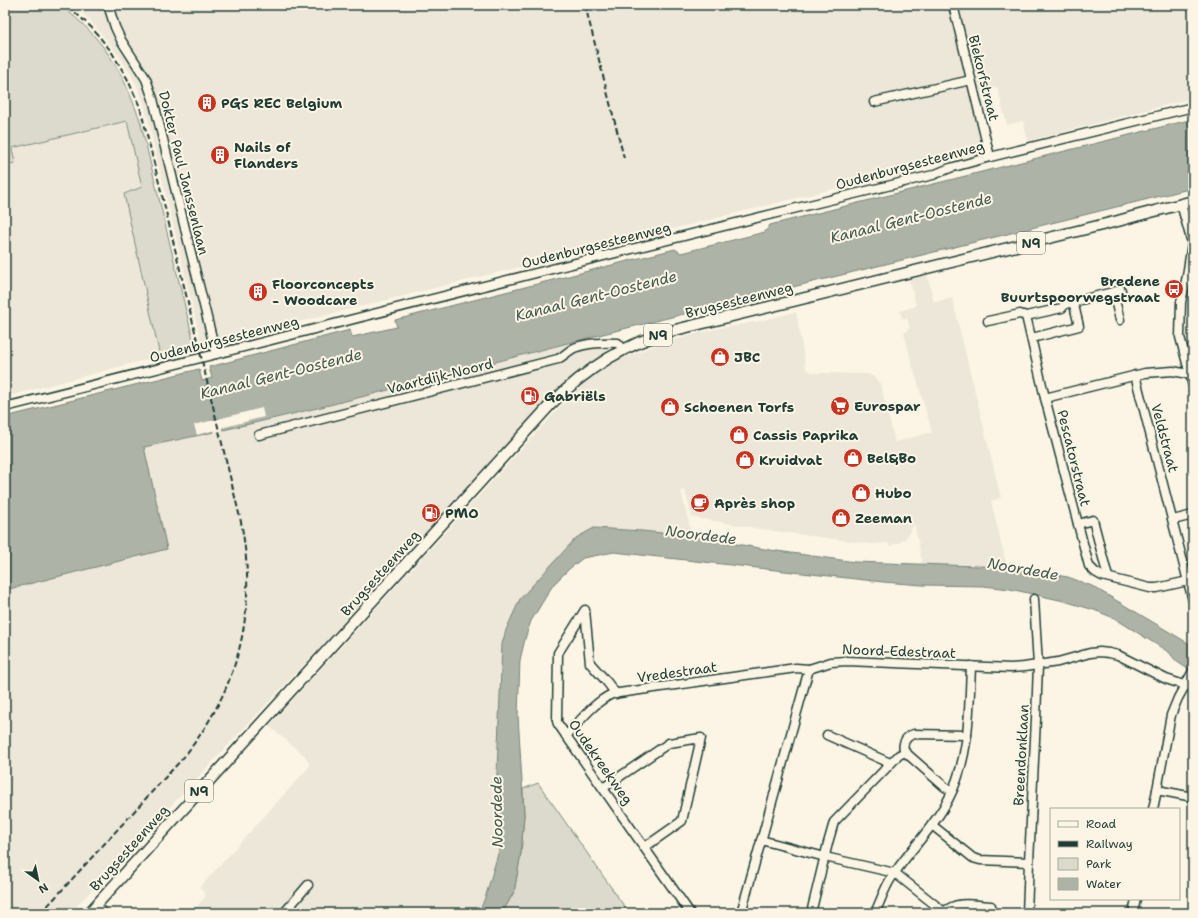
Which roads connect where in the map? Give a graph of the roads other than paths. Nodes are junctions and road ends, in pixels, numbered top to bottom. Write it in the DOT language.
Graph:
graph roads {
  1 [pos="108,5"];
  2 [pos="953,5"];
  3 [pos="971,80"];
  4 [pos="874,102"];
  5 [pos="1193,107"];
  6 [pos="990,157"];
  7 [pos="1193,201"];
  8 [pos="1181,204"];
  9 [pos="1192,252"];
  10 [pos="1073,302"];
  11 [pos="1026,316"];
  12 [pos="1120,320"];
  13 [pos="988,321"];
  14 [pos="1032,338"];
  15 [pos="623,349"];
  16 [pos="216,354"];
  17 [pos="1136,375"];
  18 [pos="1191,375"];
  19 [pos="1193,386"];
  20 [pos="1045,398"];
  21 [pos="5,407"];
  22 [pos="259,436"];
  23 [pos="1193,515"];
  24 [pos="1173,520"];
  25 [pos="1078,524"];
  26 [pos="1108,577"];
  27 [pos="1188,581"];
  28 [pos="1034,599"];
  29 [pos="1193,601"];
  30 [pos="1038,665"];
  31 [pos="971,666"];
  32 [pos="809,669"];
  33 [pos="1192,673"];
  34 [pos="1184,686"];
  35 [pos="1193,688"];
  36 [pos="616,694"];
  37 [pos="827,735"];
  38 [pos="566,736"];
  39 [pos="967,736"];
  40 [pos="905,752"];
  41 [pos="890,763"];
  42 [pos="603,788"];
  43 [pos="1157,790"];
  44 [pos="952,791"];
  45 [pos="1193,797"];
  46 [pos="1153,808"];
  47 [pos="932,825"];
  48 [pos="761,840"];
  49 [pos="645,847"];
  50 [pos="825,857"];
  51 [pos="1029,862"];
  52 [pos="895,873"];
  53 [pos="308,885"];
  54 [pos="1136,900"];
  55 [pos="991,906"];
  56 [pos="92,909"];
  57 [pos="288,912"];
  58 [pos="944,912"];
  59 [pos="104,913"];
  60 [pos="690,913"];
  61 [pos="741,913"];
  62 [pos="812,913"];
  63 [pos="875,913"];
  64 [pos="1027,913"];
  65 [pos="1133,913"];
  1 -- 16 [label="street, Dokter Paul Janssenlaan"];
  2 -- 3 [label="street, Biekorfstraat"];
  3 -- 4 [label="street"];
  3 -- 6 [label="street, Biekorfstraat"];
  5 -- 6 [label="street, Oudenburgsesteenweg"];
  6 -- 16 [label="street, Oudenburgsesteenweg"];
  7 -- 8 [label="main road, N9"];
  8 -- 9 [label="street"];
  8 -- 15 [label="main road, Brugsesteenweg / N9"];
  9 -- 18 [label="street"];
  10 -- 11 [label="street"];
  10 -- 12 [label="street"];
  10 -- 14 [label="street"];
  11 -- 13 [label="street"];
  11 -- 14 [label="street, Pescatorstraat"];
  14 -- 20 [label="street, Pescatorstraat"];
  15 -- 22 [label="street, Vaartdijk-Noord"];
  15 -- 56 [label="main road, Brugsesteenweg / N9"];
  16 -- 21 [label="street, Oudenburgsesteenweg"];
  17 -- 18 [label="street"];
  17 -- 20 [label="street"];
  17 -- 24 [label="street, Veldstraat"];
  18 -- 19 [label="street"];
  20 -- 25 [label="street, Pescatorstraat"];
  23 -- 24 [label="street"];
  24 -- 27 [label="street, Veldstraat"];
  25 -- 26 [label="street, Pescatorstraat"];
  25 -- 26 [label="street, Pescatorstraat"];
  26 -- 27 [label="street, Pescatorstraat"];
  27 -- 29 [label="street, Veldstraat"];
  28 -- 30 [label="street, Breendonklaan"];
  30 -- 31 [label="street, Noord-Edestraat"];
  30 -- 34 [label="street, Noord-Edestraat"];
  30 -- 51 [label="street, Breendonklaan"];
  31 -- 32 [label="street, Noord-Edestraat"];
  31 -- 39 [label="street"];
  32 -- 36 [label="street, Vredestraat"];
  32 -- 48 [label="street"];
  33 -- 34 [label="street"];
  34 -- 35 [label="street, Noord-Edestraat"];
  34 -- 43 [label="street"];
  36 -- 38 [label="street, Vredestraat"];
  36 -- 38 [label="street, Oudekreekweg"];
  37 -- 41 [label="street"];
  38 -- 42 [label="street, Oudekreekweg"];
  39 -- 40 [label="street"];
  39 -- 44 [label="street"];
  40 -- 41 [label="street"];
  40 -- 44 [label="street"];
  41 -- 50 [label="street"];
  42 -- 49 [label="street, Oudekreekweg"];
  42 -- 49 [label="street"];
  43 -- 45 [label="street"];
  43 -- 46 [label="street"];
  44 -- 47 [label="street"];
  47 -- 51 [label="street"];
  47 -- 52 [label="street"];
  48 -- 50 [label="street"];
  48 -- 61 [label="street"];
  49 -- 60 [label="street, Oudekreekweg"];
  50 -- 52 [label="street"];
  50 -- 62 [label="street"];
  51 -- 64 [label="street, Breendonklaan"];
  52 -- 58 [label="street"];
  52 -- 63 [label="street"];
  53 -- 57 [label="street"];
  54 -- 65 [label="street"];
  55 -- 58 [label="street"];
  56 -- 59 [label="street"];
}
